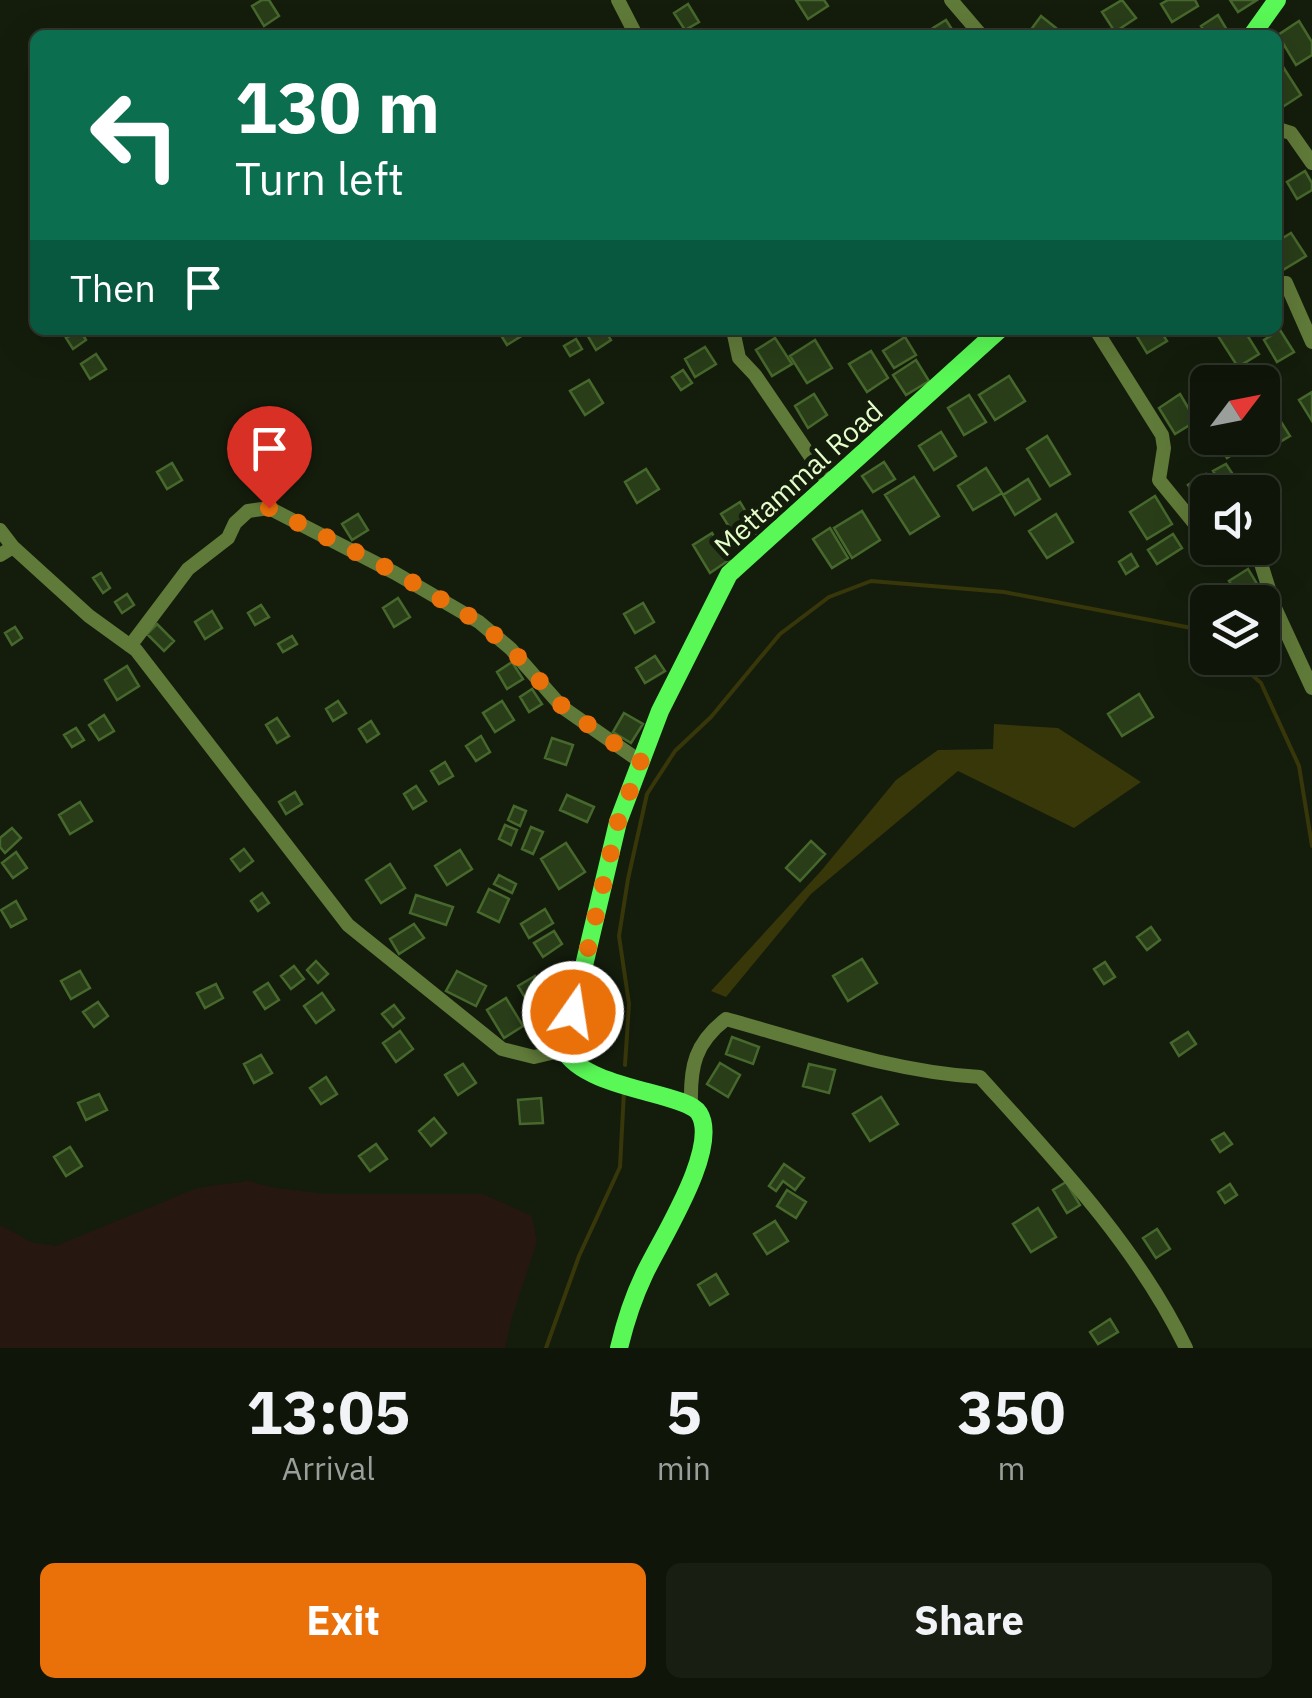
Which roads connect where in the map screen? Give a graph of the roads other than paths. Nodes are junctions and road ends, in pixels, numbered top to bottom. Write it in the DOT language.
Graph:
graph roads {
  1 [pos="618,0"];
  2 [pos="951,0"];
  3 [pos="1277,0"];
  4 [pos="633,30"];
  5 [pos="977,30"];
  6 [pos="1256,30"];
  7 [pos="1282,129"];
  8 [pos="1312,163"];
  9 [pos="1282,283"];
  10 [pos="734,335"];
  11 [pos="994,335"];
  12 [pos="1099,335"];
  13 [pos="1312,342"];
  14 [pos="830,485"];
  15 [pos="1190,518"];
  16 [pos="0,530"];
  17 [pos="7,551"];
  18 [pos="1262,565"];
  19 [pos="130,646"];
  20 [pos="1312,688"];
  21 [pos="641,762"];
  22 [pos="564,1050"];
  23 [pos="691,1104"];
  24 [pos="620,1348"];
  25 [pos="1186,1348"];
  1 -- 4 [label="street"];
  2 -- 5 [label="street"];
  3 -- 6 [label="main road"];
  7 -- 8 [label="street"];
  9 -- 13 [label="street"];
  10 -- 14 [label="street"];
  11 -- 14 [label="main road, Mettammal Road"];
  12 -- 15 [label="street"];
  14 -- 21 [label="main road, Mettammal Road"];
  16 -- 17 [label="street"];
  17 -- 19 [label="street"];
  18 -- 20 [label="street"];
  19 -- 21 [label="street"];
  19 -- 22 [label="street"];
  21 -- 22 [label="main road, Mettammal Road"];
  22 -- 23 [label="main road"];
  23 -- 24 [label="main road"];
  23 -- 25 [label="street"];
}
